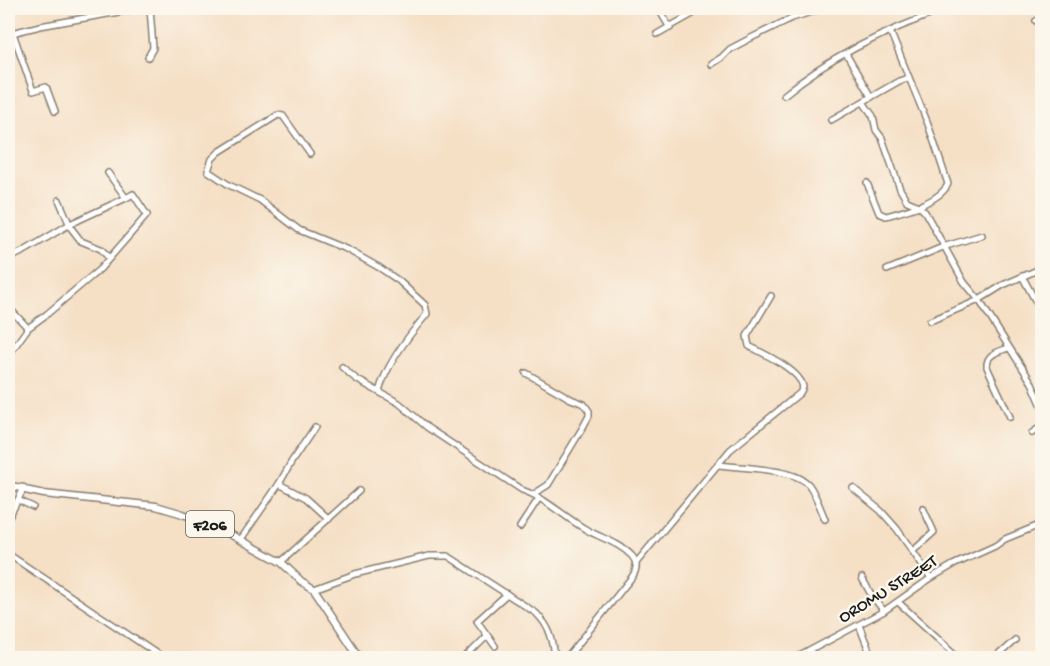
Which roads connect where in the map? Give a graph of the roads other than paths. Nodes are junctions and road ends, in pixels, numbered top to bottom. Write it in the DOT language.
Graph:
graph roads {
  1 [pos="145,8"];
  2 [pos="150,8"];
  3 [pos="658,8"];
  4 [pos="704,8"];
  5 [pos="824,8"];
  6 [pos="949,8"];
  7 [pos="131,9"];
  8 [pos="939,9"];
  9 [pos="670,28"];
  10 [pos="890,31"];
  11 [pos="10,34"];
  12 [pos="657,34"];
  13 [pos="846,54"];
  14 [pos="148,57"];
  15 [pos="711,64"];
  16 [pos="908,78"];
  17 [pos="784,95"];
  18 [pos="871,96"];
  19 [pos="863,102"];
  20 [pos="55,111"];
  21 [pos="831,120"];
  22 [pos="310,154"];
  23 [pos="108,173"];
  24 [pos="867,183"];
  25 [pos="126,198"];
  26 [pos="60,200"];
  27 [pos="919,206"];
  28 [pos="70,224"];
  29 [pos="981,235"];
  30 [pos="943,247"];
  31 [pos="110,258"];
  32 [pos="8,259"];
  33 [pos="1042,268"];
  34 [pos="887,270"];
  35 [pos="1022,276"];
  36 [pos="771,296"];
  37 [pos="979,300"];
  38 [pos="8,307"];
  39 [pos="1042,313"];
  40 [pos="930,321"];
  41 [pos="28,328"];
  42 [pos="1008,348"];
  43 [pos="8,356"];
  44 [pos="342,367"];
  45 [pos="526,373"];
  46 [pos="379,392"];
  47 [pos="1042,406"];
  48 [pos="1010,417"];
  49 [pos="1042,426"];
  50 [pos="315,427"];
  51 [pos="1032,433"];
  52 [pos="719,465"];
  53 [pos="279,484"];
  54 [pos="8,486"];
  55 [pos="24,488"];
  56 [pos="853,488"];
  57 [pos="359,491"];
  58 [pos="534,494"];
  59 [pos="540,498"];
  60 [pos="18,500"];
  61 [pos="33,507"];
  62 [pos="923,508"];
  63 [pos="8,519"];
  64 [pos="329,519"];
  65 [pos="825,519"];
  66 [pos="1042,524"];
  67 [pos="520,527"];
  68 [pos="241,540"];
  69 [pos="913,551"];
  70 [pos="8,554"];
  71 [pos="281,562"];
  72 [pos="636,563"];
  73 [pos="862,578"];
  74 [pos="931,578"];
  75 [pos="314,589"];
  76 [pos="507,594"];
  77 [pos="898,602"];
  78 [pos="884,611"];
  79 [pos="859,625"];
  80 [pos="487,636"];
  81 [pos="1015,640"];
  82 [pos="495,646"];
  83 [pos="163,658"];
  84 [pos="360,658"];
  85 [pos="465,658"];
  86 [pos="555,658"];
  87 [pos="567,658"];
  88 [pos="796,658"];
  89 [pos="872,658"];
  90 [pos="960,658"];
  91 [pos="995,658"];
  1 -- 7 [label="street"];
  2 -- 14 [label="street"];
  3 -- 9 [label="street"];
  4 -- 9 [label="street"];
  5 -- 15 [label="street"];
  6 -- 8 [label="street"];
  7 -- 11 [label="street"];
  8 -- 10 [label="street"];
  9 -- 12 [label="street"];
  10 -- 13 [label="street"];
  10 -- 16 [label="street"];
  11 -- 20 [label="street"];
  13 -- 17 [label="street"];
  13 -- 18 [label="street"];
  16 -- 18 [label="street"];
  16 -- 27 [label="street"];
  18 -- 19 [label="street"];
  19 -- 21 [label="street"];
  19 -- 27 [label="street"];
  22 -- 46 [label="street"];
  23 -- 25 [label="street"];
  24 -- 27 [label="street"];
  25 -- 28 [label="street"];
  25 -- 31 [label="street"];
  26 -- 28 [label="street"];
  27 -- 30 [label="street"];
  28 -- 31 [label="street"];
  28 -- 32 [label="street"];
  29 -- 30 [label="street"];
  30 -- 34 [label="street"];
  30 -- 37 [label="street"];
  31 -- 41 [label="street"];
  33 -- 35 [label="street"];
  35 -- 37 [label="street"];
  35 -- 39 [label="street"];
  36 -- 52 [label="street"];
  37 -- 40 [label="street"];
  37 -- 42 [label="street"];
  38 -- 41 [label="street"];
  41 -- 43 [label="street"];
  42 -- 47 [label="street"];
  42 -- 48 [label="street"];
  44 -- 46 [label="street"];
  45 -- 58 [label="street"];
  46 -- 58 [label="street"];
  49 -- 51 [label="street"];
  50 -- 53 [label="street"];
  52 -- 65 [label="street"];
  52 -- 72 [label="street"];
  53 -- 64 [label="street"];
  53 -- 68 [label="street"];
  54 -- 55 [label="main road, F206"];
  55 -- 60 [label="street"];
  55 -- 68 [label="main road, F206"];
  56 -- 69 [label="street"];
  57 -- 64 [label="street"];
  58 -- 59 [label="street"];
  59 -- 67 [label="street"];
  59 -- 72 [label="street"];
  60 -- 61 [label="street"];
  60 -- 63 [label="street"];
  62 -- 69 [label="street"];
  64 -- 71 [label="street"];
  66 -- 74 [label="street, OROMU STREET"];
  68 -- 71 [label="main road, F206"];
  69 -- 74 [label="street"];
  70 -- 83 [label="street"];
  71 -- 75 [label="main road, F206"];
  72 -- 87 [label="street"];
  73 -- 78 [label="street"];
  74 -- 77 [label="street, OROMU STREET"];
  75 -- 76 [label="street"];
  75 -- 84 [label="main road, F206"];
  76 -- 80 [label="street"];
  76 -- 86 [label="street"];
  77 -- 78 [label="street, OROMU STREET"];
  77 -- 90 [label="street"];
  78 -- 79 [label="street, OROMU STREET"];
  79 -- 88 [label="street, OROMU STREET"];
  79 -- 89 [label="street"];
  80 -- 82 [label="street"];
  80 -- 85 [label="street"];
  81 -- 91 [label="street"];
}
